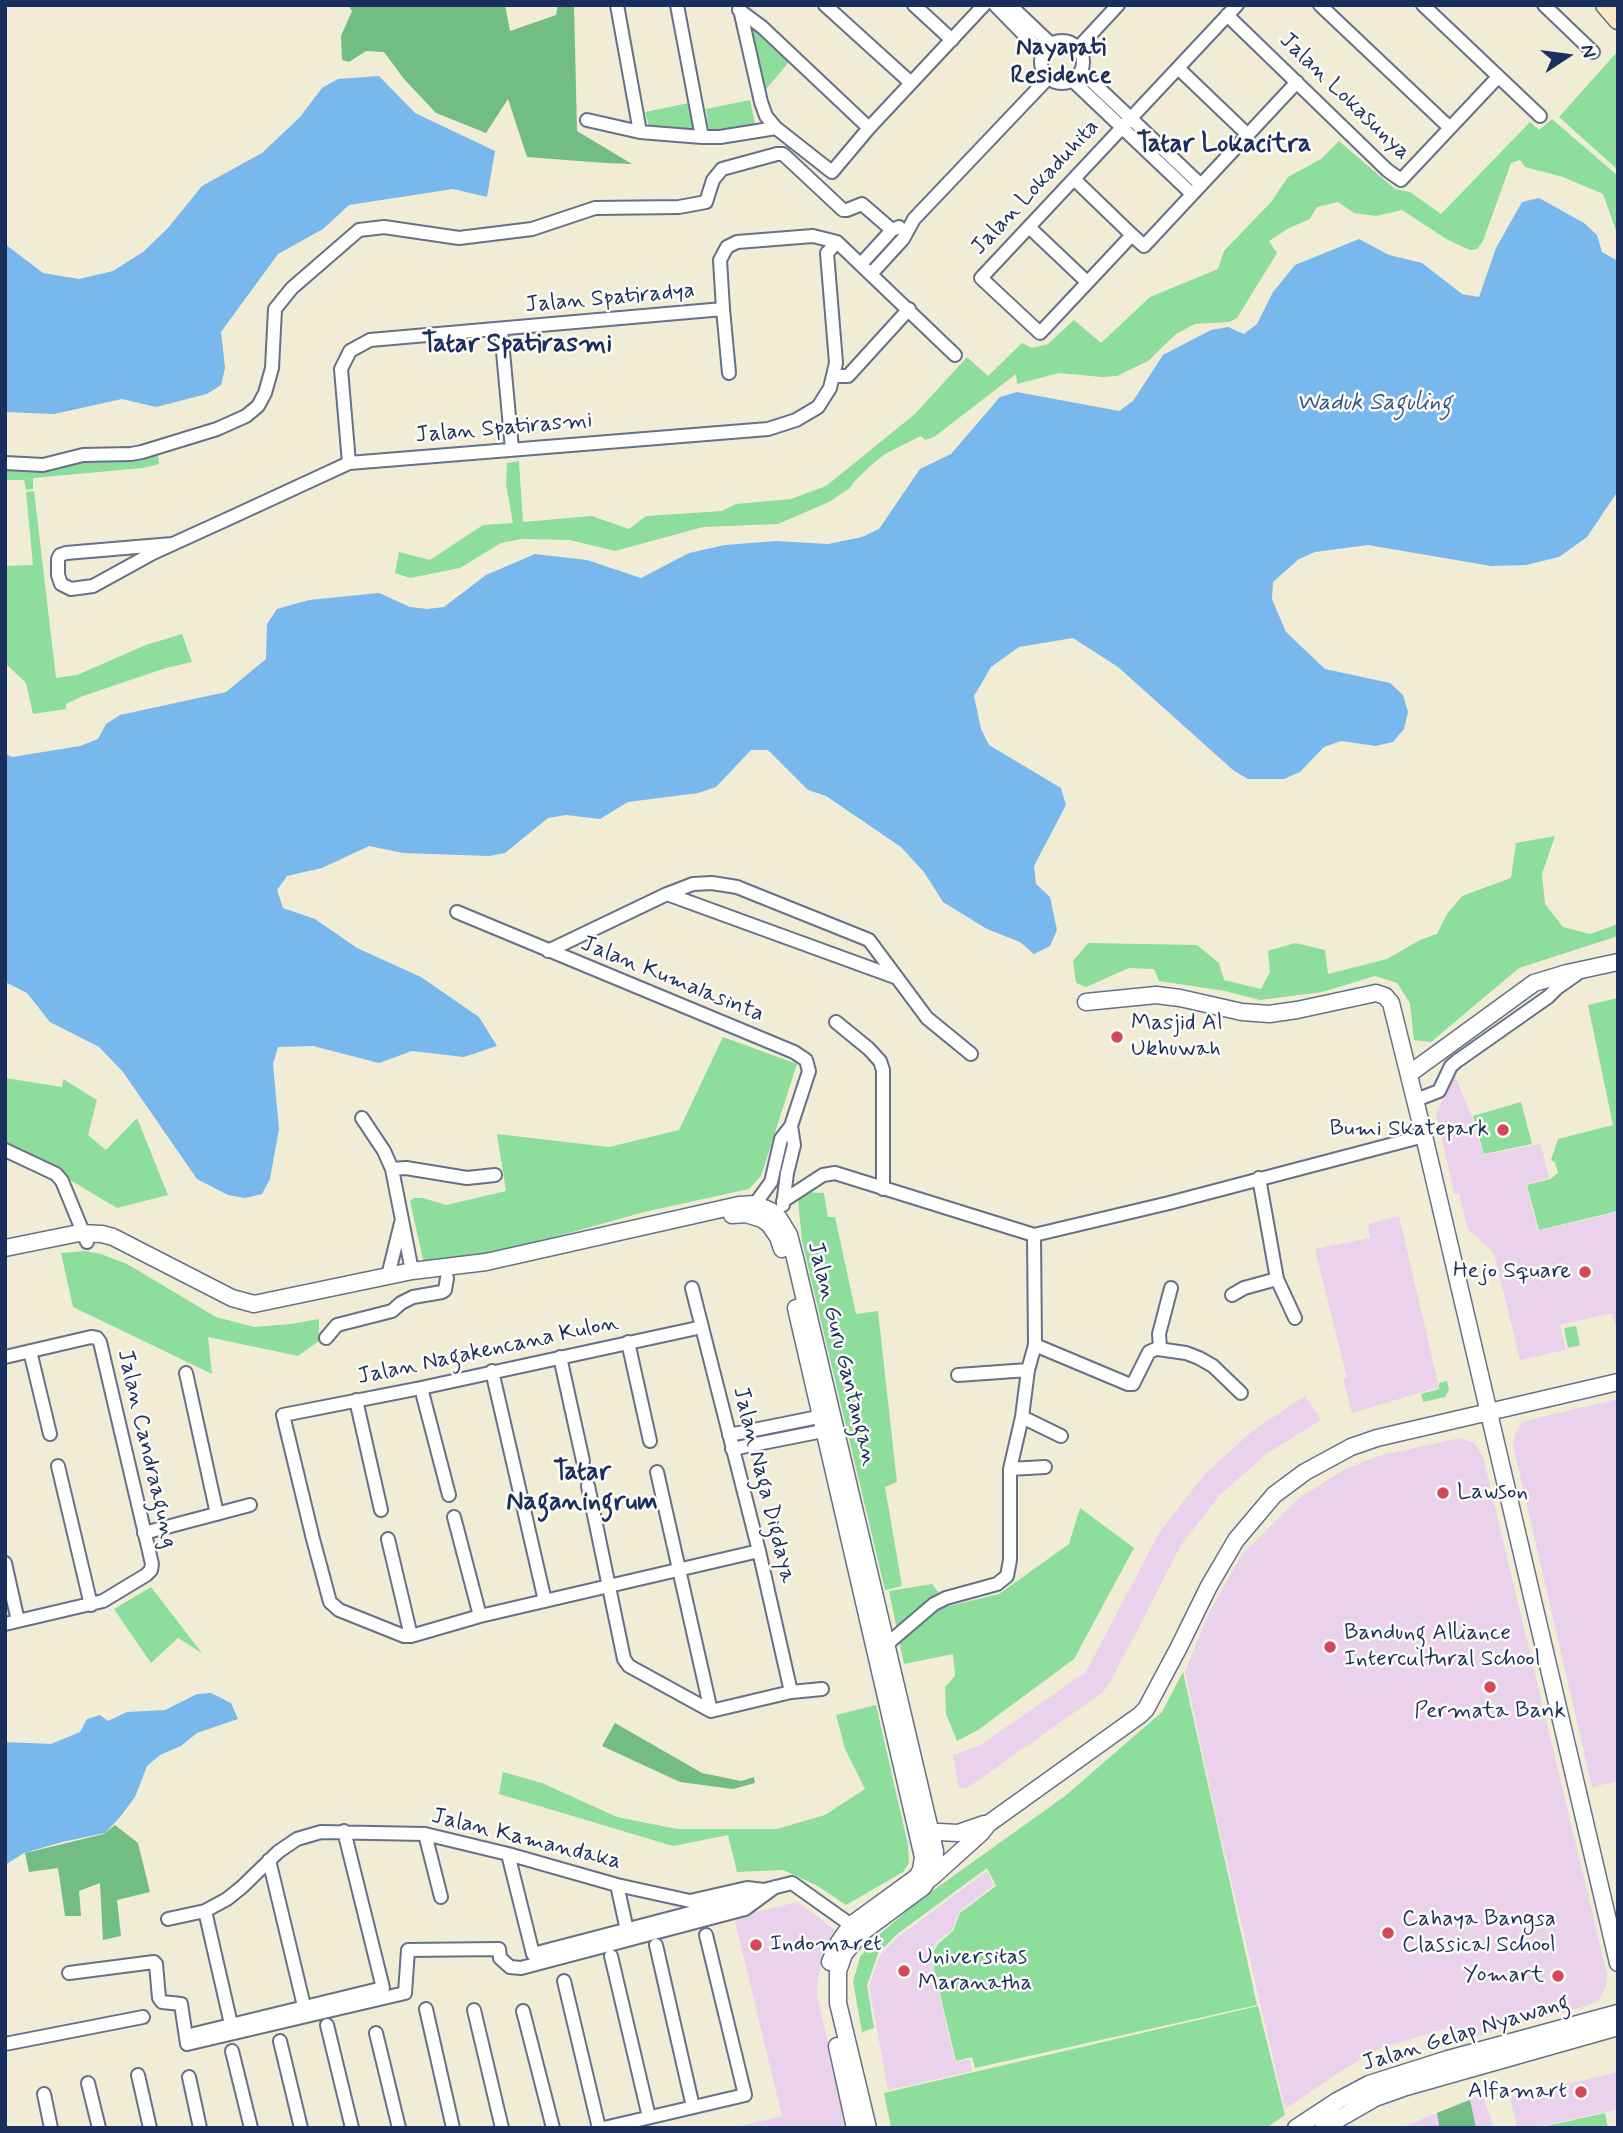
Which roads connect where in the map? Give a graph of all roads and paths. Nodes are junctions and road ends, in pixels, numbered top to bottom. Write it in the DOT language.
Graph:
graph roads {
  1 [pos="617,5"];
  2 [pos="677,5"];
  3 [pos="825,5"];
  4 [pos="914,5"];
  5 [pos="984,5"];
  6 [pos="995,5"];
  7 [pos="1010,5"];
  8 [pos="1118,5"];
  9 [pos="1237,5"];
  10 [pos="1320,5"];
  11 [pos="1423,5"];
  12 [pos="1544,5"];
  13 [pos="1605,5"];
  14 [pos="739,8"];
  15 [pos="1227,15"];
  16 [pos="1618,20"];
  17 [pos="952,40"];
  18 [pos="1078,48"];
  19 [pos="1047,49"];
  20 [pos="1593,52"];
  21 [pos="1178,68"];
  22 [pos="1077,76"];
  23 [pos="1498,77"];
  24 [pos="1048,78"];
  25 [pos="1297,82"];
  26 [pos="911,83"];
  27 [pos="1540,116"];
  28 [pos="587,120"];
  29 [pos="1126,123"];
  30 [pos="776,128"];
  31 [pos="869,128"];
  32 [pos="1450,128"];
  33 [pos="640,132"];
  34 [pos="1248,135"];
  35 [pos="702,137"];
  36 [pos="1074,179"];
  37 [pos="1196,190"];
  38 [pos="915,219"];
  39 [pos="1029,227"];
  40 [pos="892,230"];
  41 [pos="1132,235"];
  42 [pos="837,242"];
  43 [pos="861,264"];
  44 [pos="871,274"];
  45 [pos="1087,282"];
  46 [pos="723,309"];
  47 [pos="909,309"];
  48 [pos="501,330"];
  49 [pos="955,355"];
  50 [pos="729,373"];
  51 [pos="833,376"];
  52 [pos="512,449"];
  53 [pos="5,463"];
  54 [pos="349,463"];
  55 [pos="172,544"];
  56 [pos="667,894"];
  57 [pos="457,912"];
  58 [pos="548,951"];
  59 [pos="1618,962"];
  60 [pos="1580,971"];
  61 [pos="895,977"];
  62 [pos="1086,1002"];
  63 [pos="836,1022"];
  64 [pos="971,1054"];
  65 [pos="1409,1074"];
  66 [pos="1416,1100"];
  67 [pos="362,1118"];
  68 [pos="791,1126"];
  69 [pos="1424,1136"];
  70 [pos="5,1150"];
  71 [pos="392,1169"];
  72 [pos="495,1175"];
  73 [pos="1259,1178"];
  74 [pos="883,1189"];
  75 [pos="783,1200"];
  76 [pos="754,1210"];
  77 [pos="401,1223"];
  78 [pos="781,1231"];
  79 [pos="1034,1235"];
  80 [pos="85,1238"];
  81 [pos="5,1248"];
  82 [pos="5,1259"];
  83 [pos="412,1271"];
  84 [pos="388,1276"];
  85 [pos="447,1278"];
  86 [pos="1277,1279"];
  87 [pos="692,1288"];
  88 [pos="1171,1288"];
  89 [pos="1232,1295"];
  90 [pos="1295,1318"];
  91 [pos="702,1327"];
  92 [pos="326,1338"];
  93 [pos="628,1342"];
  94 [pos="1035,1345"];
  95 [pos="1158,1349"];
  96 [pos="30,1352"];
  97 [pos="5,1357"];
  98 [pos="560,1357"];
  99 [pos="1028,1370"];
  100 [pos="492,1371"];
  101 [pos="186,1373"];
  102 [pos="958,1375"];
  103 [pos="1618,1382"];
  104 [pos="421,1388"];
  105 [pos="1241,1393"];
  106 [pos="356,1400"];
  107 [pos="1488,1412"];
  108 [pos="1022,1417"];
  109 [pos="828,1423"];
  110 [pos="50,1434"];
  111 [pos="729,1435"];
  112 [pos="1061,1436"];
  113 [pos="650,1441"];
  114 [pos="732,1448"];
  115 [pos="583,1461"];
  116 [pos="58,1466"];
  117 [pos="1045,1468"];
  118 [pos="1010,1469"];
  119 [pos="657,1472"];
  120 [pos="588,1486"];
  121 [pos="449,1495"];
  122 [pos="250,1506"];
  123 [pos="382,1510"];
  124 [pos="217,1514"];
  125 [pos="454,1517"];
  126 [pos="144,1533"];
  127 [pos="388,1539"];
  128 [pos="759,1552"];
  129 [pos="5,1563"];
  130 [pos="679,1570"];
  131 [pos="610,1586"];
  132 [pos="545,1601"];
  133 [pos="91,1605"];
  134 [pos="480,1616"];
  135 [pos="12,1622"];
  136 [pos="411,1636"];
  137 [pos="886,1645"];
  138 [pos="822,1689"];
  139 [pos="791,1692"];
  140 [pos="711,1711"];
  141 [pos="988,1824"];
  142 [pos="344,1831"];
  143 [pos="924,1831"];
  144 [pos="425,1834"];
  145 [pos="508,1854"];
  146 [pos="269,1860"];
  147 [pos="929,1880"];
  148 [pos="617,1885"];
  149 [pos="769,1889"];
  150 [pos="441,1897"];
  151 [pos="690,1901"];
  152 [pos="717,1906"];
  153 [pos="205,1911"];
  154 [pos="169,1919"];
  155 [pos="856,1929"];
  156 [pos="627,1930"];
  157 [pos="706,1935"];
  158 [pos="656,1945"];
  159 [pos="611,1956"];
  160 [pos="1618,1963"];
  161 [pos="69,1973"];
  162 [pos="564,1981"];
  163 [pos="304,2006"];
  164 [pos="426,2009"];
  165 [pos="474,2010"];
  166 [pos="523,2011"];
  167 [pos="1618,2012"];
  168 [pos="143,2017"];
  169 [pos="230,2024"];
  170 [pos="327,2025"];
  171 [pos="1618,2027"];
  172 [pos="376,2033"];
  173 [pos="194,2034"];
  174 [pos="280,2041"];
  175 [pos="5,2044"];
  176 [pos="232,2051"];
  177 [pos="138,2076"];
  178 [pos="189,2077"];
  179 [pos="88,2083"];
  180 [pos="44,2094"];
  181 [pos="693,2107"];
  182 [pos="649,2117"];
  183 [pos="51,2128"];
  184 [pos="99,2128"];
  185 [pos="150,2128"];
  186 [pos="200,2128"];
  187 [pos="251,2128"];
  188 [pos="301,2128"];
  189 [pos="352,2128"];
  190 [pos="399,2128"];
  191 [pos="453,2128"];
  192 [pos="502,2128"];
  193 [pos="553,2128"];
  194 [pos="599,2128"];
  195 [pos="604,2128"];
  196 [pos="855,2128"];
  197 [pos="868,2128"];
  198 [pos="1296,2128"];
  199 [pos="1323,2128"];
  1 -- 33 [label="street"];
  2 -- 35 [label="street"];
  3 -- 26 [label="street"];
  4 -- 17 [label="street"];
  5 -- 17 [label="street"];
  6 -- 19 [label="street"];
  7 -- 19 [label="street"];
  8 -- 18 [label="street"];
  9 -- 15 [label="street, Jalan Lokaduhita"];
  10 -- 32 [label="street"];
  11 -- 23 [label="street"];
  12 -- 20 [label="street"];
  13 -- 16 [label="main road"];
  14 -- 30 [label="street"];
  14 -- 31 [label="street"];
  15 -- 21 [label="street, Jalan Lokaduhita"];
  15 -- 25 [label="street, Jalan Lokasunya"];
  17 -- 26 [label="street"];
  18 -- 19 [label="street"];
  18 -- 22 [label="street"];
  19 -- 24 [label="street"];
  21 -- 29 [label="street, Jalan Lokaduhita"];
  21 -- 34 [label="street"];
  22 -- 24 [label="street"];
  22 -- 29 [label="street"];
  23 -- 27 [label="street"];
  23 -- 32 [label="street"];
  24 -- 38 [label="street"];
  25 -- 32 [label="street, Jalan Lokasunya"];
  25 -- 34 [label="street"];
  26 -- 31 [label="street"];
  28 -- 33 [label="street"];
  29 -- 36 [label="street, Jalan Lokaduhita"];
  29 -- 37 [label="street"];
  30 -- 31 [label="street"];
  30 -- 35 [label="street"];
  33 -- 35 [label="street"];
  34 -- 37 [label="street"];
  36 -- 39 [label="street, Jalan Lokaduhita"];
  36 -- 41 [label="street"];
  37 -- 41 [label="street"];
  38 -- 40 [label="street"];
  38 -- 44 [label="street"];
  39 -- 45 [label="street"];
  39 -- 45 [label="street, Jalan Lokaduhita"];
  40 -- 43 [label="street"];
  40 -- 53 [label="street"];
  41 -- 45 [label="street"];
  42 -- 43 [label="street"];
  42 -- 46 [label="street, Jalan Spatiradya"];
  42 -- 51 [label="street, Jalan Spatirasmi"];
  43 -- 44 [label="street"];
  44 -- 47 [label="street"];
  46 -- 48 [label="street, Jalan Spatiradya"];
  46 -- 50 [label="street, Jalan Spatiradya"];
  47 -- 49 [label="street"];
  47 -- 51 [label="street"];
  48 -- 52 [label="street"];
  48 -- 54 [label="street, Jalan Spatiradya"];
  51 -- 52 [label="street, Jalan Spatirasmi"];
  52 -- 54 [label="street, Jalan Spatirasmi"];
  54 -- 55 [label="street, Jalan Spatirasmi"];
  55 -- 55 [label="street, Jalan Spatirasmi"];
  56 -- 58 [label="street"];
  56 -- 61 [label="street"];
  56 -- 61 [label="street"];
  57 -- 58 [label="street, Jalan Kumalasinta"];
  58 -- 68 [label="street, Jalan Kumalasinta"];
  59 -- 60 [label="street"];
  60 -- 65 [label="street"];
  60 -- 66 [label="street"];
  61 -- 64 [label="street"];
  62 -- 65 [label="street"];
  63 -- 74 [label="street"];
  65 -- 66 [label="street"];
  66 -- 69 [label="street"];
  67 -- 71 [label="street"];
  68 -- 75 [label="street"];
  68 -- 76 [label="street"];
  69 -- 73 [label="street"];
  69 -- 107 [label="street"];
  70 -- 80 [label="street"];
  71 -- 72 [label="street"];
  71 -- 77 [label="street"];
  73 -- 79 [label="street"];
  73 -- 86 [label="street"];
  74 -- 75 [label="street"];
  74 -- 79 [label="street"];
  75 -- 78 [label="street"];
  76 -- 78 [label="street, Jalan Guru Gantangan"];
  76 -- 83 [label="street"];
  76 -- 85 [label="street"];
  77 -- 83 [label="street"];
  77 -- 84 [label="street"];
  78 -- 109 [label="street, Jalan Guru Gantangan"];
  79 -- 94 [label="street"];
  80 -- 81 [label="street"];
  80 -- 82 [label="street"];
  80 -- 84 [label="street"];
  80 -- 85 [label="street"];
  83 -- 84 [label="street"];
  85 -- 92 [label="street"];
  86 -- 89 [label="street"];
  86 -- 90 [label="street"];
  87 -- 91 [label="street, Jalan Naga Digdaya"];
  88 -- 95 [label="street"];
  91 -- 93 [label="street, Jalan Nagakencana Kulon"];
  91 -- 111 [label="street, Jalan Naga Digdaya"];
  93 -- 98 [label="street, Jalan Nagakencana Kulon"];
  93 -- 113 [label="street"];
  94 -- 95 [label="street"];
  94 -- 99 [label="street"];
  95 -- 105 [label="street"];
  96 -- 97 [label="street"];
  96 -- 110 [label="street"];
  96 -- 126 [label="street, Jalan Candraagung"];
  98 -- 100 [label="street, Jalan Nagakencana Kulon"];
  98 -- 115 [label="street"];
  99 -- 102 [label="street"];
  99 -- 108 [label="street"];
  100 -- 104 [label="street, Jalan Nagakencana Kulon"];
  100 -- 132 [label="street"];
  101 -- 124 [label="street"];
  103 -- 107 [label="street"];
  104 -- 106 [label="street, Jalan Nagakencana Kulon"];
  104 -- 121 [label="street"];
  106 -- 123 [label="street"];
  106 -- 136 [label="street, Jalan Nagakencana Kulon"];
  107 -- 141 [label="street"];
  107 -- 160 [label="street"];
  108 -- 112 [label="street"];
  108 -- 118 [label="street"];
  109 -- 111 [label="street"];
  109 -- 114 [label="street"];
  109 -- 137 [label="street, Jalan Guru Gantangan"];
  109 -- 143 [label="street, Jalan Guru Gantangan"];
  111 -- 114 [label="street, Jalan Naga Digdaya"];
  114 -- 128 [label="street, Jalan Naga Digdaya"];
  116 -- 133 [label="street"];
  117 -- 118 [label="street"];
  118 -- 137 [label="street"];
  119 -- 130 [label="street"];
  120 -- 131 [label="street"];
  122 -- 124 [label="street"];
  124 -- 126 [label="street"];
  125 -- 134 [label="street"];
  126 -- 133 [label="street, Jalan Candraagung"];
  127 -- 136 [label="street"];
  128 -- 130 [label="street"];
  128 -- 139 [label="street, Jalan Naga Digdaya"];
  129 -- 135 [label="street"];
  130 -- 131 [label="street"];
  130 -- 140 [label="street"];
  131 -- 132 [label="street"];
  131 -- 140 [label="street"];
  132 -- 134 [label="street"];
  133 -- 135 [label="street"];
  134 -- 136 [label="street"];
  137 -- 143 [label="street, Jalan Guru Gantangan"];
  138 -- 139 [label="street"];
  139 -- 140 [label="street"];
  141 -- 143 [label="street"];
  141 -- 147 [label="street"];
  142 -- 144 [label="street, Jalan Kamandaka"];
  142 -- 146 [label="street, Jalan Kamandaka"];
  142 -- 163 [label="street"];
  143 -- 147 [label="street, Jalan Guru Gantangan"];
  143 -- 155 [label="street, Jalan Guru Gantangan"];
  144 -- 145 [label="street, Jalan Kamandaka"];
  144 -- 150 [label="street"];
  145 -- 148 [label="street, Jalan Kamandaka"];
  145 -- 156 [label="street"];
  146 -- 153 [label="street, Jalan Kamandaka"];
  146 -- 163 [label="street"];
  147 -- 155 [label="street, Jalan Guru Gantangan"];
  148 -- 151 [label="street, Jalan Kamandaka"];
  148 -- 156 [label="street"];
  149 -- 151 [label="street, Jalan Kamandaka"];
  149 -- 152 [label="street, Jalan Kamandaka"];
  149 -- 155 [label="street, Jalan Kamandaka"];
  149 -- 161 [label="street"];
  151 -- 152 [label="street, Jalan Kamandaka"];
  152 -- 156 [label="street"];
  153 -- 154 [label="street, Jalan Kamandaka"];
  153 -- 169 [label="street"];
  155 -- 196 [label="street, Jalan Guru Gantangan"];
  155 -- 197 [label="street, Jalan Guru Gantangan"];
  157 -- 181 [label="street"];
  158 -- 181 [label="street"];
  159 -- 182 [label="street"];
  162 -- 194 [label="street"];
  163 -- 169 [label="street"];
  164 -- 191 [label="street"];
  165 -- 192 [label="street"];
  166 -- 193 [label="street"];
  167 -- 198 [label="street, Jalan Gelap Nyawang"];
  168 -- 175 [label="street"];
  169 -- 173 [label="street"];
  170 -- 189 [label="street"];
  171 -- 199 [label="street, Jalan Gelap Nyawang"];
  172 -- 190 [label="street"];
  174 -- 188 [label="street"];
  176 -- 187 [label="street"];
  177 -- 185 [label="street"];
  178 -- 186 [label="street"];
  179 -- 184 [label="street"];
  180 -- 183 [label="street"];
  181 -- 182 [label="street"];
  182 -- 195 [label="street"];
}
